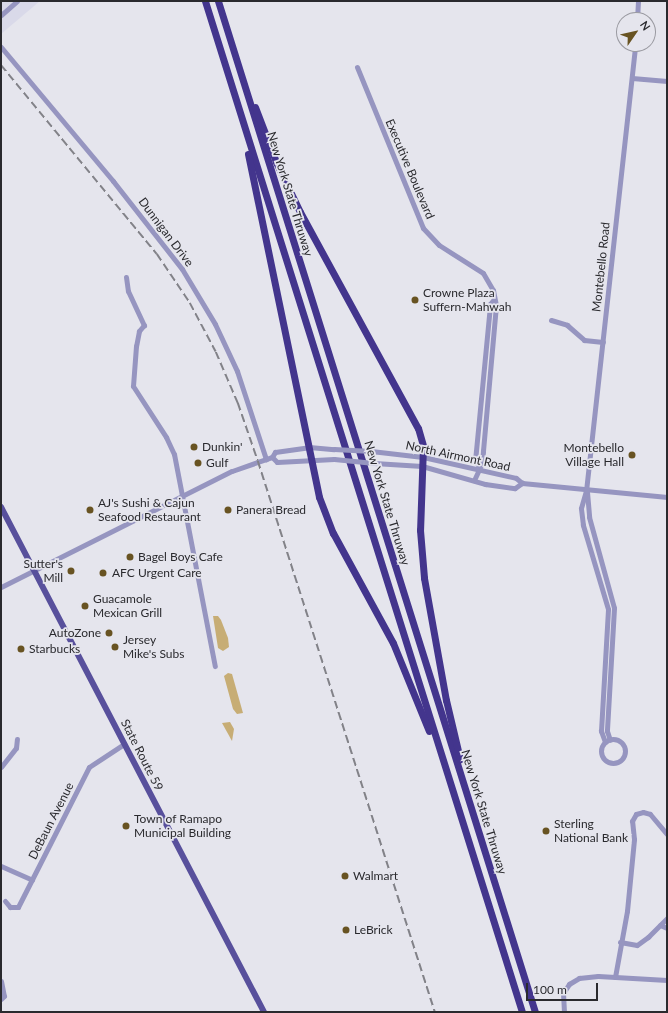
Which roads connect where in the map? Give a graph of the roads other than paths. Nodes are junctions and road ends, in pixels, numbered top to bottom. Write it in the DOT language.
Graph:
graph roads {
  1 [pos="17,1"];
  2 [pos="205,1"];
  3 [pos="218,1"];
  4 [pos="638,1"];
  5 [pos="637,12"];
  6 [pos="1,15"];
  7 [pos="225,24"];
  8 [pos="1,47"];
  9 [pos="634,52"];
  10 [pos="357,67"];
  11 [pos="632,78"];
  12 [pos="667,81"];
  13 [pos="234,96"];
  14 [pos="126,277"];
  15 [pos="551,320"];
  16 [pos="603,342"];
  17 [pos="309,447"];
  18 [pos="423,457"];
  19 [pos="269,458"];
  20 [pos="311,460"];
  21 [pos="422,466"];
  22 [pos="478,468"];
  23 [pos="474,480"];
  24 [pos="522,483"];
  25 [pos="586,491"];
  26 [pos="182,496"];
  27 [pos="667,497"];
  28 [pos="1,507"];
  29 [pos="597,563"];
  30 [pos="33,570"];
  31 [pos="1,587"];
  32 [pos="608,608"];
  33 [pos="614,608"];
  34 [pos="215,666"];
  35 [pos="607,686"];
  36 [pos="17,739"];
  37 [pos="608,741"];
  38 [pos="124,744"];
  39 [pos="1,767"];
  40 [pos="476,824"];
  41 [pos="464,827"];
  42 [pos="667,834"];
  43 [pos="1,866"];
  44 [pos="32,880"];
  45 [pos="5,901"];
  46 [pos="667,918"];
  47 [pos="660,925"];
  48 [pos="667,928"];
  49 [pos="620,942"];
  50 [pos="615,977"];
  51 [pos="667,980"];
  52 [pos="1,981"];
  53 [pos="1,999"];
  54 [pos="264,1012"];
  55 [pos="522,1012"];
  56 [pos="535,1012"];
  57 [pos="564,1012"];
  1 -- 6 [label="street"];
  2 -- 13 [label="highway, New York State Thruway"];
  3 -- 7 [label="highway, New York State Thruway"];
  4 -- 5 [label="street"];
  7 -- 18 [label="highway"];
  7 -- 40 [label="highway, New York State Thruway"];
  8 -- 19 [label="street, Dunnigan Drive"];
  9 -- 11 [label="street, Montebello Road"];
  10 -- 22 [label="street, Executive Boulevard"];
  11 -- 12 [label="street"];
  11 -- 16 [label="street, Montebello Road"];
  13 -- 17 [label="highway"];
  13 -- 41 [label="highway, New York State Thruway"];
  14 -- 26 [label="street"];
  15 -- 16 [label="street"];
  16 -- 25 [label="street, Montebello Road"];
  17 -- 18 [label="street, North Airmont Road, bridge"];
  17 -- 19 [label="street, North Airmont Road"];
  17 -- 20 [label="highway"];
  18 -- 21 [label="highway"];
  18 -- 22 [label="street, North Airmont Road"];
  19 -- 20 [label="street, North Airmont Road"];
  19 -- 26 [label="street, North Airmont Road"];
  20 -- 21 [label="street, North Airmont Road, bridge"];
  20 -- 41 [label="highway"];
  21 -- 23 [label="street, North Airmont Road"];
  21 -- 40 [label="highway"];
  22 -- 23 [label="street, Executive Boulevard"];
  22 -- 24 [label="street, North Airmont Road"];
  23 -- 24 [label="street, North Airmont Road"];
  24 -- 25 [label="street, North Airmont Road"];
  25 -- 27 [label="street, North Airmont Road"];
  25 -- 29 [label="street, Montebello Road"];
  26 -- 30 [label="street, North Airmont Road"];
  26 -- 34 [label="street"];
  28 -- 30 [label="main road, State Route 59"];
  29 -- 32 [label="street"];
  29 -- 33 [label="street"];
  30 -- 31 [label="street, North Airmont Road"];
  30 -- 38 [label="main road, State Route 59"];
  32 -- 33 [label="street"];
  32 -- 35 [label="street"];
  33 -- 35 [label="street"];
  35 -- 37 [label="street"];
  36 -- 39 [label="street"];
  37 -- 37 [label="street"];
  38 -- 44 [label="street, DeBaun Avenue"];
  38 -- 54 [label="main road, State Route 59"];
  40 -- 56 [label="highway, New York State Thruway"];
  41 -- 55 [label="highway, New York State Thruway"];
  42 -- 49 [label="street"];
  43 -- 44 [label="street"];
  44 -- 45 [label="street, DeBaun Avenue"];
  46 -- 47 [label="street"];
  47 -- 48 [label="street"];
  47 -- 49 [label="street"];
  49 -- 50 [label="street"];
  50 -- 51 [label="street"];
  50 -- 57 [label="street"];
  52 -- 53 [label="street"];
}
